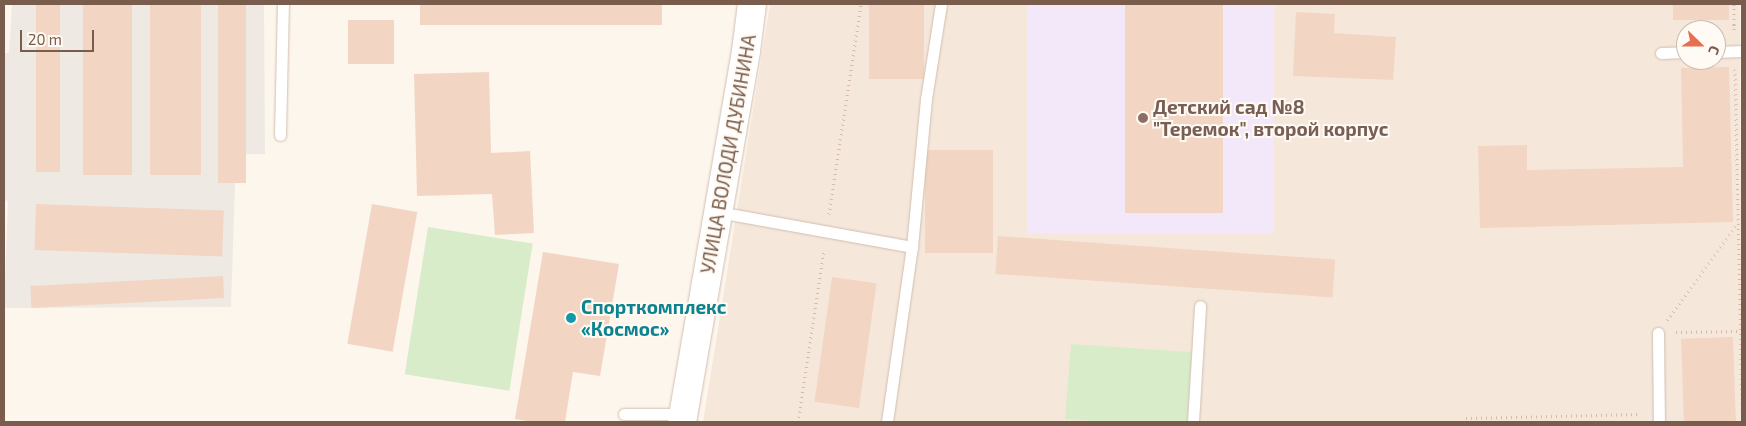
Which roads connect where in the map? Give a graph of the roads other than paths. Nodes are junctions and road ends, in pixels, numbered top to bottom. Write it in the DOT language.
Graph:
graph roads {
  1 [pos="283,4"];
  2 [pos="752,4"];
  3 [pos="941,4"];
  4 [pos="1676,52"];
  5 [pos="1661,53"];
  6 [pos="280,135"];
  7 [pos="718,212"];
  8 [pos="912,247"];
  9 [pos="1200,306"];
  10 [pos="1658,333"];
  11 [pos="624,414"];
  12 [pos="682,418"];
  13 [pos="1659,418"];
  14 [pos="887,422"];
  15 [pos="1193,422"];
  1 -- 6 [label="lane"];
  2 -- 7 [label="street, УЛИЦА ВОЛОДИ ДУБИНИНА"];
  3 -- 8 [label="lane"];
  4 -- 5 [label="lane"];
  7 -- 8 [label="lane"];
  7 -- 12 [label="street, УЛИЦА ВОЛОДИ ДУБИНИНА"];
  8 -- 14 [label="lane"];
  9 -- 15 [label="lane"];
  10 -- 13 [label="lane"];
  11 -- 12 [label="lane"];
}
